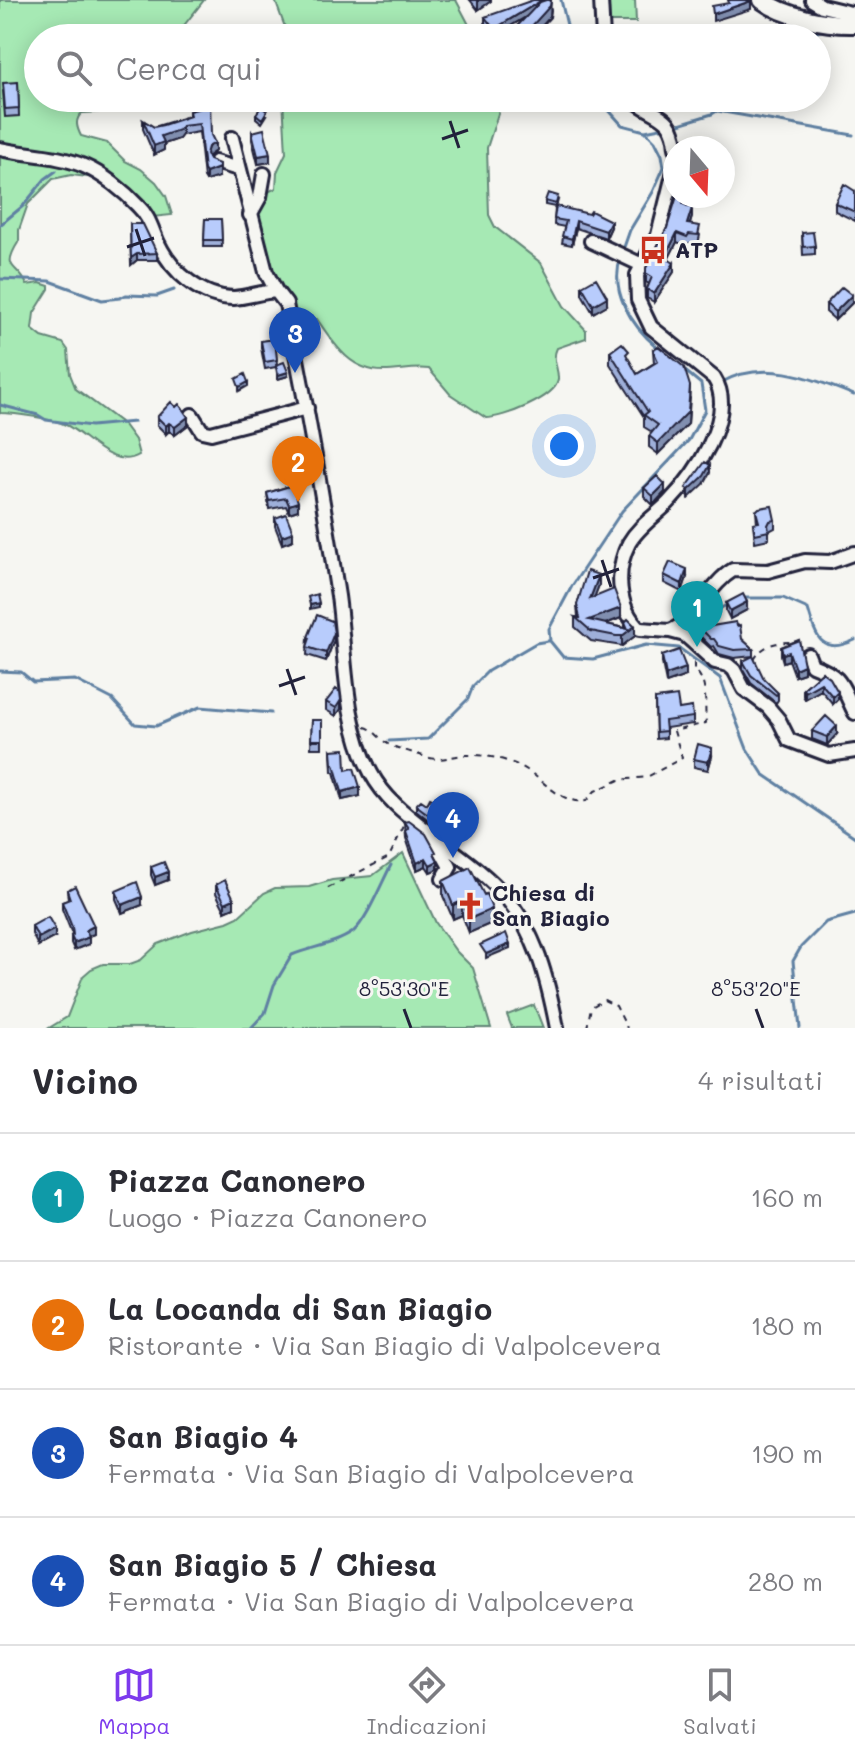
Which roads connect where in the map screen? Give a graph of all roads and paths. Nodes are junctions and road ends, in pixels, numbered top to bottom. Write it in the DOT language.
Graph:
graph roads {
  1 [pos="601,0"];
  2 [pos="762,0"];
  3 [pos="812,0"];
  4 [pos="855,14"];
  5 [pos="602,24"];
  6 [pos="855,24"];
  7 [pos="653,112"];
  8 [pos="675,136"];
  9 [pos="232,138"];
  10 [pos="0,149"];
  11 [pos="215,162"];
  12 [pos="238,169"];
  13 [pos="264,174"];
  14 [pos="665,208"];
  15 [pos="250,215"];
  16 [pos="591,241"];
  17 [pos="636,263"];
  18 [pos="276,291"];
  19 [pos="307,408"];
  20 [pos="192,415"];
  21 [pos="855,553"];
  22 [pos="668,631"];
  23 [pos="808,655"];
  24 [pos="692,664"];
  25 [pos="751,665"];
  26 [pos="853,699"];
  27 [pos="367,736"];
  28 [pos="855,751"];
  29 [pos="411,820"];
  30 [pos="432,835"];
  31 [pos="443,879"];
  32 [pos="328,888"];
  33 [pos="557,1028"];
  34 [pos="587,1028"];
  35 [pos="627,1028"];
  1 -- 5 [label="street"];
  2 -- 6 [label="main road"];
  3 -- 4 [label="street"];
  7 -- 8 [label="street"];
  9 -- 12 [label="street"];
  10 -- 18 [label="street"];
  11 -- 12 [label="street"];
  12 -- 15 [label="street"];
  13 -- 15 [label="street"];
  14 -- 17 [label="street"];
  15 -- 18 [label="street"];
  16 -- 17 [label="street"];
  17 -- 22 [label="street"];
  18 -- 19 [label="street"];
  19 -- 20 [label="street"];
  19 -- 29 [label="street"];
  21 -- 22 [label="street"];
  22 -- 28 [label="street"];
  23 -- 25 [label="path"];
  23 -- 26 [label="street"];
  24 -- 27 [label="path"];
  29 -- 30 [label="street"];
  29 -- 32 [label="path"];
  30 -- 31 [label="street"];
  30 -- 33 [label="street"];
  34 -- 35 [label="path"];
}
